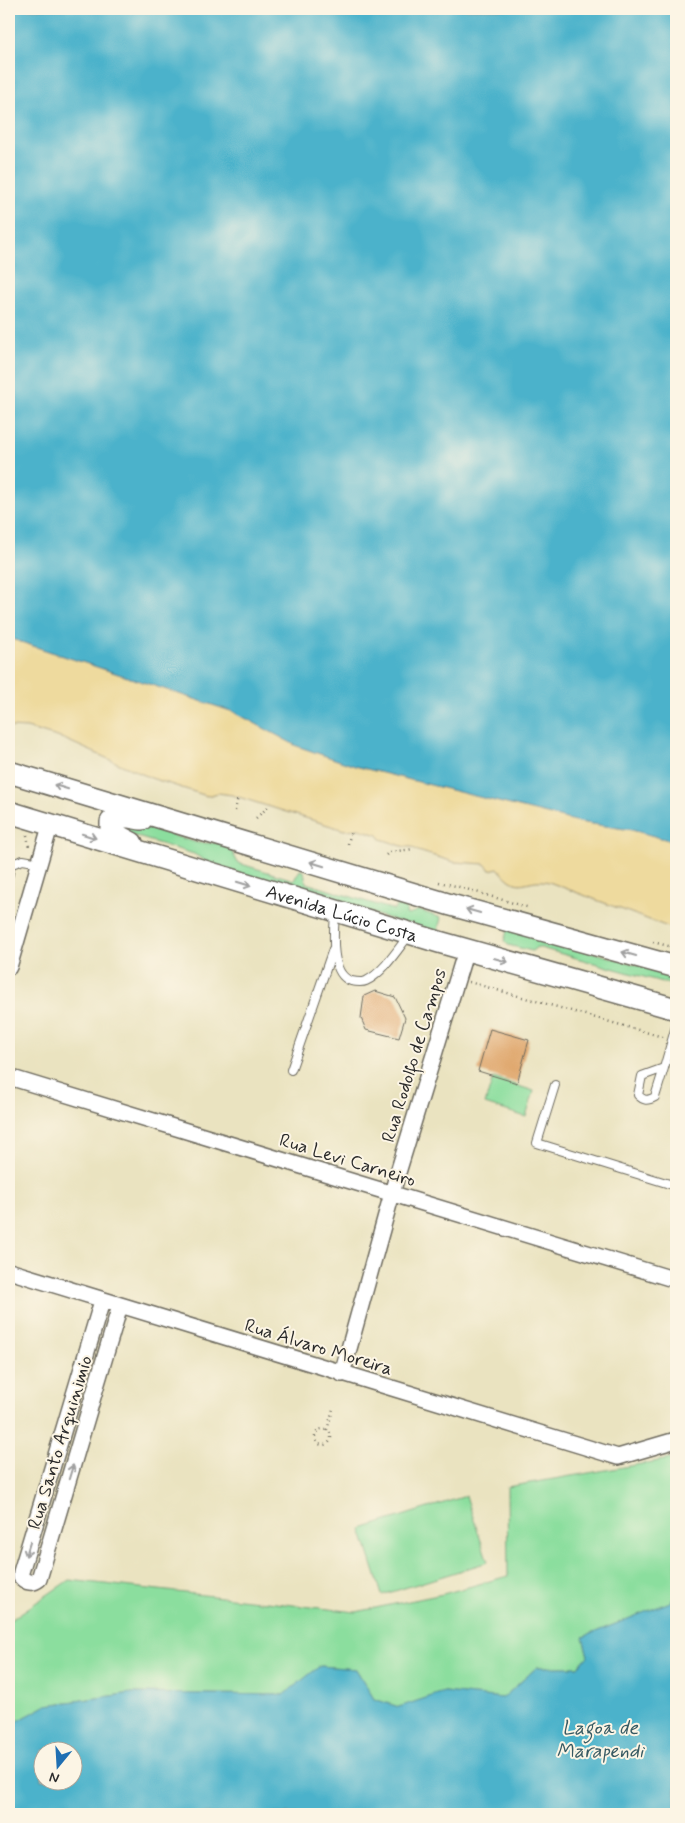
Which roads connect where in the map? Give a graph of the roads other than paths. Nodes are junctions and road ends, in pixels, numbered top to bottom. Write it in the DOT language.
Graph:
graph roads {
  1 [pos="9,772"];
  2 [pos="9,812"];
  3 [pos="51,824"];
  4 [pos="192,826"];
  5 [pos="168,861"];
  6 [pos="34,862"];
  7 [pos="9,865"];
  8 [pos="9,874"];
  9 [pos="335,911"];
  10 [pos="410,933"];
  11 [pos="334,947"];
  12 [pos="466,950"];
  13 [pos="9,967"];
  14 [pos="676,967"];
  15 [pos="676,1009"];
  16 [pos="676,1026"];
  17 [pos="664,1068"];
  18 [pos="291,1070"];
  19 [pos="9,1077"];
  20 [pos="555,1085"];
  21 [pos="676,1186"];
  22 [pos="392,1194"];
  23 [pos="9,1271"];
  24 [pos="676,1280"];
  25 [pos="102,1301"];
  26 [pos="120,1306"];
  27 [pos="342,1374"];
  28 [pos="676,1440"];
  4 -- 1 [label="main road, Avenida Lúcio Costa, one-way"];
  2 -- 3 [label="main road, Avenida Lúcio Costa"];
  3 -- 5 [label="main road, Avenida Lúcio Costa, one-way"];
  3 -- 6 [label="street"];
  4 -- 5 [label="main road"];
  14 -- 4 [label="main road, Avenida Lúcio Costa, one-way"];
  5 -- 9 [label="main road, Avenida Lúcio Costa, one-way"];
  6 -- 7 [label="lane"];
  6 -- 13 [label="street"];
  7 -- 8 [label="lane"];
  9 -- 10 [label="main road, Avenida Lúcio Costa"];
  9 -- 11 [label="lane"];
  10 -- 11 [label="lane"];
  10 -- 12 [label="main road, Avenida Lúcio Costa"];
  11 -- 18 [label="lane"];
  12 -- 15 [label="main road, Avenida Lúcio Costa, one-way"];
  12 -- 22 [label="street, Rua Rodolfo de Campos"];
  16 -- 17 [label="lane"];
  19 -- 22 [label="street, Rua Levi Carneiro"];
  20 -- 21 [label="lane"];
  22 -- 24 [label="street, Rua Levi Carneiro"];
  22 -- 27 [label="street, Rua Rodolfo de Campos"];
  23 -- 25 [label="street, Rua Álvaro Moreira"];
  25 -- 26 [label="street, Rua Álvaro Moreira"];
  25 -- 26 [label="street, Rua Santo Arquinimio, one-way"];
  26 -- 27 [label="street, Rua Álvaro Moreira"];
  27 -- 28 [label="street, Rua Álvaro Moreira"];
}
